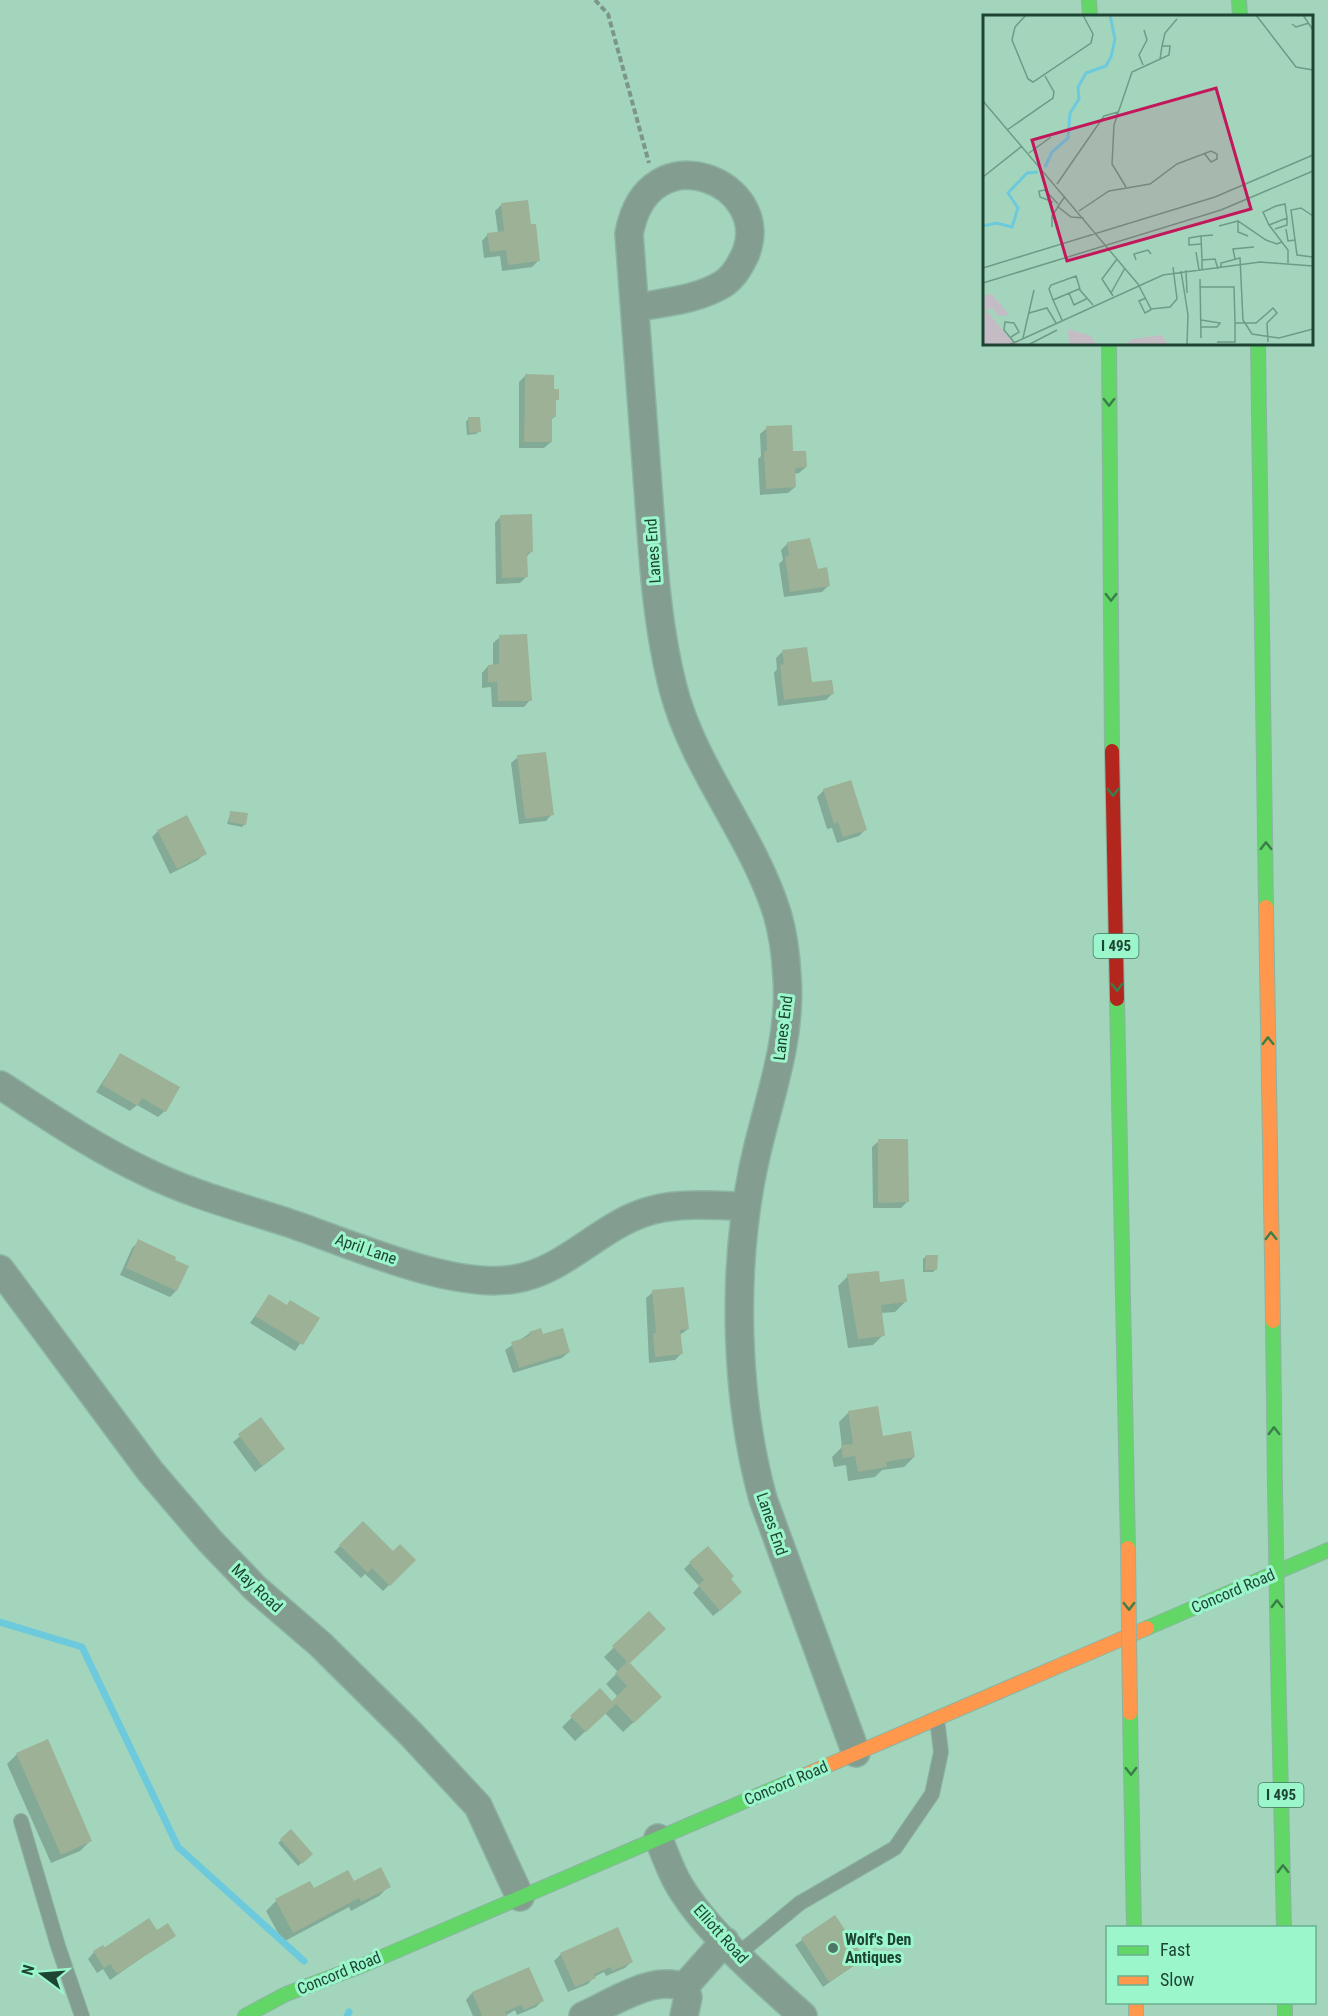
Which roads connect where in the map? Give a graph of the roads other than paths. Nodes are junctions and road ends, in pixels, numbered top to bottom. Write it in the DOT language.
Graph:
graph roads {
  1 [pos="1089,0"];
  2 [pos="1239,0"];
  3 [pos="1090,15"];
  4 [pos="1240,15"];
  5 [pos="635,308"];
  6 [pos="1109,345"];
  7 [pos="1258,345"];
  8 [pos="0,1085"];
  9 [pos="746,1206"];
  10 [pos="0,1269"];
  11 [pos="1328,1550"];
  12 [pos="937,1719"];
  13 [pos="856,1753"];
  14 [pos="21,1821"];
  15 [pos="658,1838"];
  16 [pos="520,1897"];
  17 [pos="1134,1926"];
  18 [pos="1284,1926"];
  19 [pos="731,1948"];
  20 [pos="684,1987"];
  21 [pos="82,2016"];
  22 [pos="245,2016"];
  23 [pos="583,2016"];
  24 [pos="684,2016"];
  25 [pos="803,2016"];
  1 -- 3 [label="main road"];
  2 -- 4 [label="main road"];
  5 -- 5 [label="street, Lanes End"];
  5 -- 9 [label="street, Lanes End"];
  6 -- 17 [label="main road, I 495, one-way, bridge"];
  18 -- 7 [label="main road, I 495, one-way, bridge"];
  8 -- 9 [label="street, April Lane"];
  9 -- 13 [label="street, Lanes End"];
  10 -- 16 [label="street, May Road"];
  11 -- 12 [label="main road, Concord Road"];
  12 -- 13 [label="main road, Concord Road"];
  12 -- 19 [label="lane"];
  13 -- 15 [label="main road, Concord Road"];
  14 -- 21 [label="lane"];
  15 -- 16 [label="main road, Concord Road"];
  15 -- 19 [label="street, Elliott Road"];
  16 -- 22 [label="main road, Concord Road"];
  19 -- 20 [label="street"];
  19 -- 25 [label="street, Elliott Road"];
  20 -- 23 [label="street"];
  20 -- 24 [label="street"];
}
